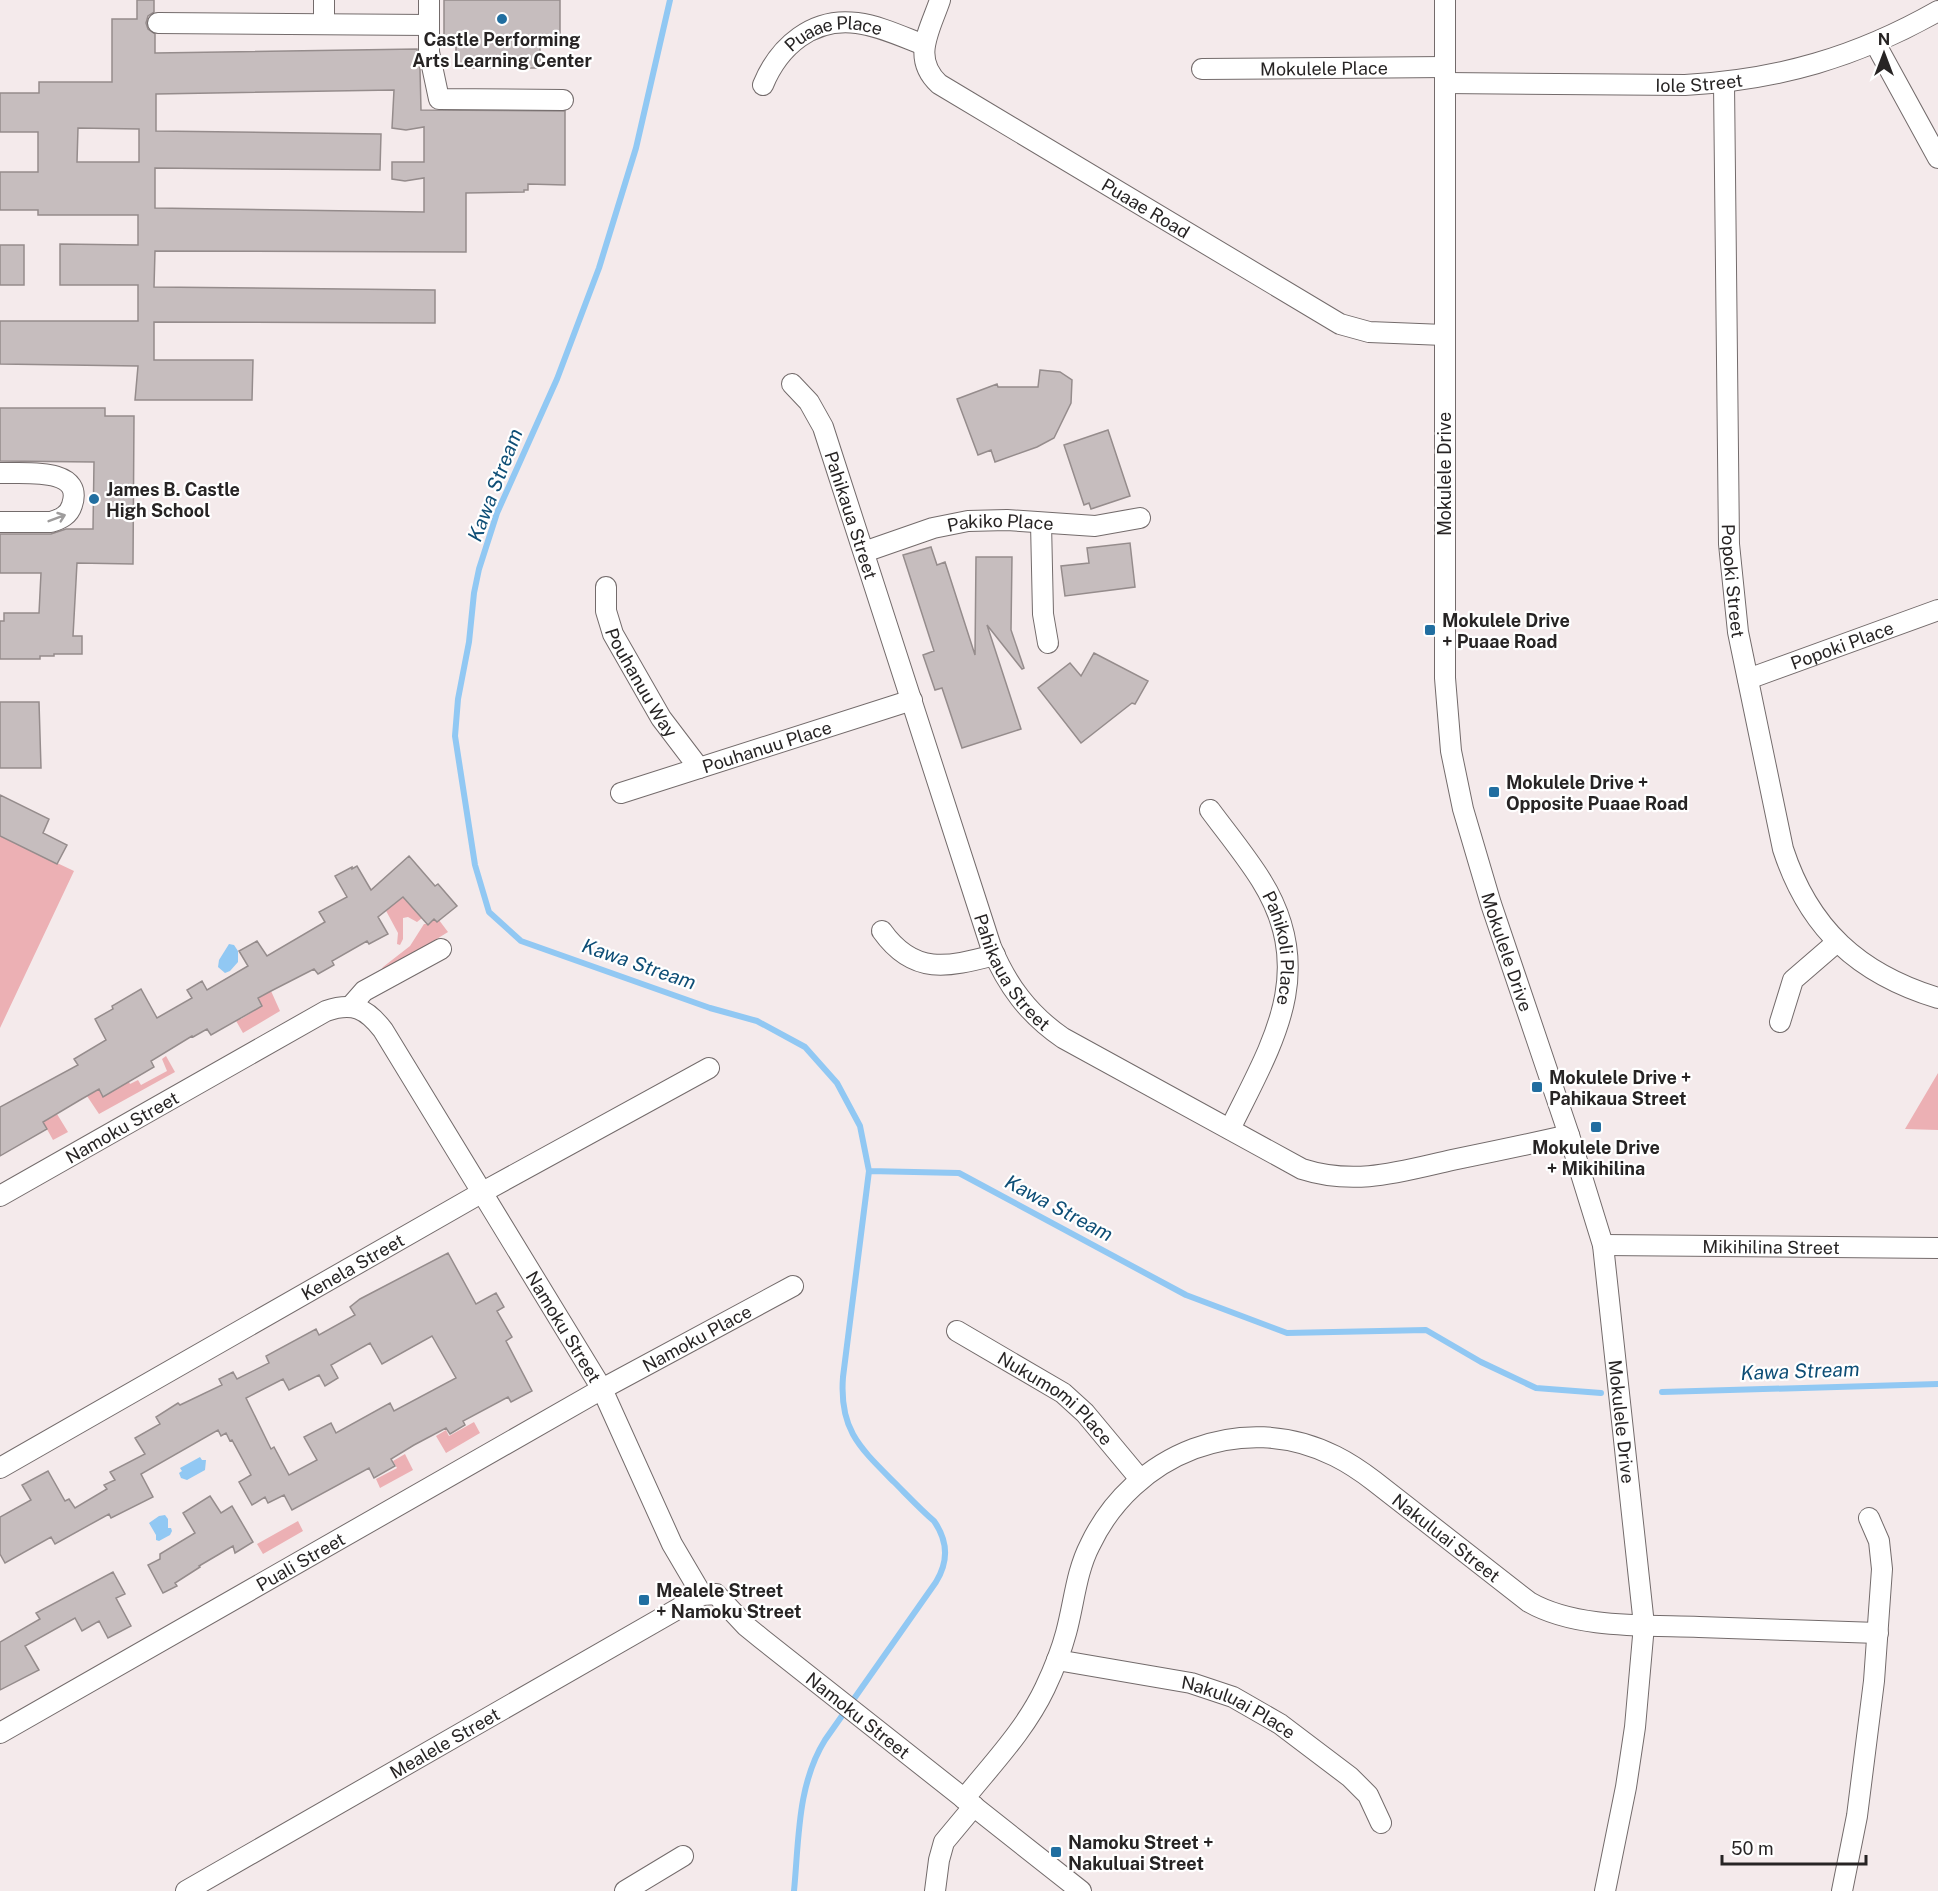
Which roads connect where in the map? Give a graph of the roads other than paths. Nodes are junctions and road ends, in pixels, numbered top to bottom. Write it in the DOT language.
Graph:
graph roads {
  1 [pos="324,0"];
  2 [pos="429,0"];
  3 [pos="940,0"];
  4 [pos="1445,0"];
  5 [pos="1938,11"];
  6 [pos="158,23"];
  7 [pos="324,24"];
  8 [pos="429,25"];
  9 [pos="1875,43"];
  10 [pos="924,45"];
  11 [pos="1202,69"];
  12 [pos="1445,75"];
  13 [pos="1724,83"];
  14 [pos="764,85"];
  15 [pos="563,100"];
  16 [pos="1938,158"];
  17 [pos="1444,334"];
  18 [pos="792,384"];
  19 [pos="0,473"];
  20 [pos="1140,518"];
  21 [pos="0,522"];
  22 [pos="1041,523"];
  23 [pos="864,552"];
  24 [pos="606,587"];
  25 [pos="1938,610"];
  26 [pos="1048,643"];
  27 [pos="1748,679"];
  28 [pos="912,700"];
  29 [pos="699,768"];
  30 [pos="621,793"];
  31 [pos="1210,810"];
  32 [pos="882,931"];
  33 [pos="1837,942"];
  34 [pos="441,949"];
  35 [pos="995,955"];
  36 [pos="1938,998"];
  37 [pos="350,1007"];
  38 [pos="1779,1022"];
  39 [pos="709,1068"];
  40 [pos="1230,1129"];
  41 [pos="1569,1135"];
  42 [pos="481,1193"];
  43 [pos="0,1196"];
  44 [pos="1603,1245"];
  45 [pos="1938,1248"];
  46 [pos="793,1286"];
  47 [pos="957,1332"];
  48 [pos="602,1389"];
  49 [pos="0,1468"];
  50 [pos="1140,1479"];
  51 [pos="1869,1518"];
  52 [pos="702,1595"];
  53 [pos="1644,1624"];
  54 [pos="1878,1633"];
  55 [pos="1057,1660"];
  56 [pos="0,1733"];
  57 [pos="969,1802"];
  58 [pos="1381,1822"];
  59 [pos="683,1856"];
  60 [pos="186,1891"];
  61 [pos="625,1891"];
  62 [pos="935,1891"];
  63 [pos="1082,1891"];
  64 [pos="1605,1891"];
  65 [pos="1842,1891"];
  1 -- 7 [label="street"];
  2 -- 8 [label="street"];
  3 -- 10 [label="street"];
  4 -- 12 [label="street, Mokulele Drive"];
  5 -- 9 [label="street, Iole Street"];
  6 -- 7 [label="street"];
  7 -- 8 [label="street"];
  8 -- 15 [label="street"];
  9 -- 13 [label="street, Iole Street"];
  9 -- 16 [label="street"];
  10 -- 14 [label="street, Puaae Place"];
  10 -- 17 [label="street, Puaae Road"];
  11 -- 12 [label="street, Mokulele Place"];
  12 -- 13 [label="street, Iole Street"];
  12 -- 17 [label="street, Mokulele Drive"];
  13 -- 27 [label="street, Popoki Street"];
  17 -- 41 [label="street, Mokulele Drive"];
  18 -- 23 [label="street, Pahikaua Street"];
  21 -- 19 [label="street, one-way"];
  20 -- 22 [label="street, Pakiko Place"];
  22 -- 23 [label="street, Pakiko Place"];
  22 -- 26 [label="street"];
  23 -- 28 [label="street, Pahikaua Street"];
  24 -- 29 [label="street, Pouhanuu Way"];
  25 -- 27 [label="street, Popoki Place"];
  27 -- 33 [label="street, Popoki Street"];
  28 -- 29 [label="street, Pouhanuu Place"];
  28 -- 35 [label="street, Pahikaua Street"];
  29 -- 30 [label="street, Pouhanuu Place"];
  31 -- 40 [label="street, Pahikoli Place"];
  32 -- 35 [label="street"];
  33 -- 36 [label="street, Popoki Street"];
  33 -- 38 [label="street"];
  34 -- 37 [label="street"];
  35 -- 40 [label="street, Pahikaua Street"];
  37 -- 42 [label="street, Namoku Street"];
  37 -- 43 [label="street, Namoku Street"];
  39 -- 42 [label="street, Kenela Street"];
  40 -- 41 [label="street, Pahikaua Street"];
  41 -- 44 [label="street, Mokulele Drive"];
  42 -- 48 [label="street, Namoku Street"];
  42 -- 49 [label="street, Kenela Street"];
  44 -- 45 [label="street, Mikihilina Street"];
  44 -- 53 [label="street, Mokulele Drive"];
  46 -- 48 [label="street, Namoku Place"];
  47 -- 50 [label="street, Nukumomi Place"];
  48 -- 52 [label="street, Namoku Street"];
  48 -- 56 [label="street, Puali Street"];
  50 -- 53 [label="street, Nakuluai Street"];
  50 -- 55 [label="street, Nakuluai Street"];
  51 -- 54 [label="street"];
  52 -- 57 [label="street, Namoku Street"];
  52 -- 60 [label="street, Mealele Street"];
  53 -- 54 [label="street, Nakuluai Street"];
  53 -- 64 [label="street, Mokulele Drive"];
  54 -- 65 [label="street"];
  55 -- 57 [label="street, Nakuluai Street"];
  55 -- 58 [label="street, Nakuluai Place"];
  57 -- 62 [label="street, Nakuluai Street"];
  57 -- 63 [label="street, Namoku Street"];
  59 -- 61 [label="street"];
}
